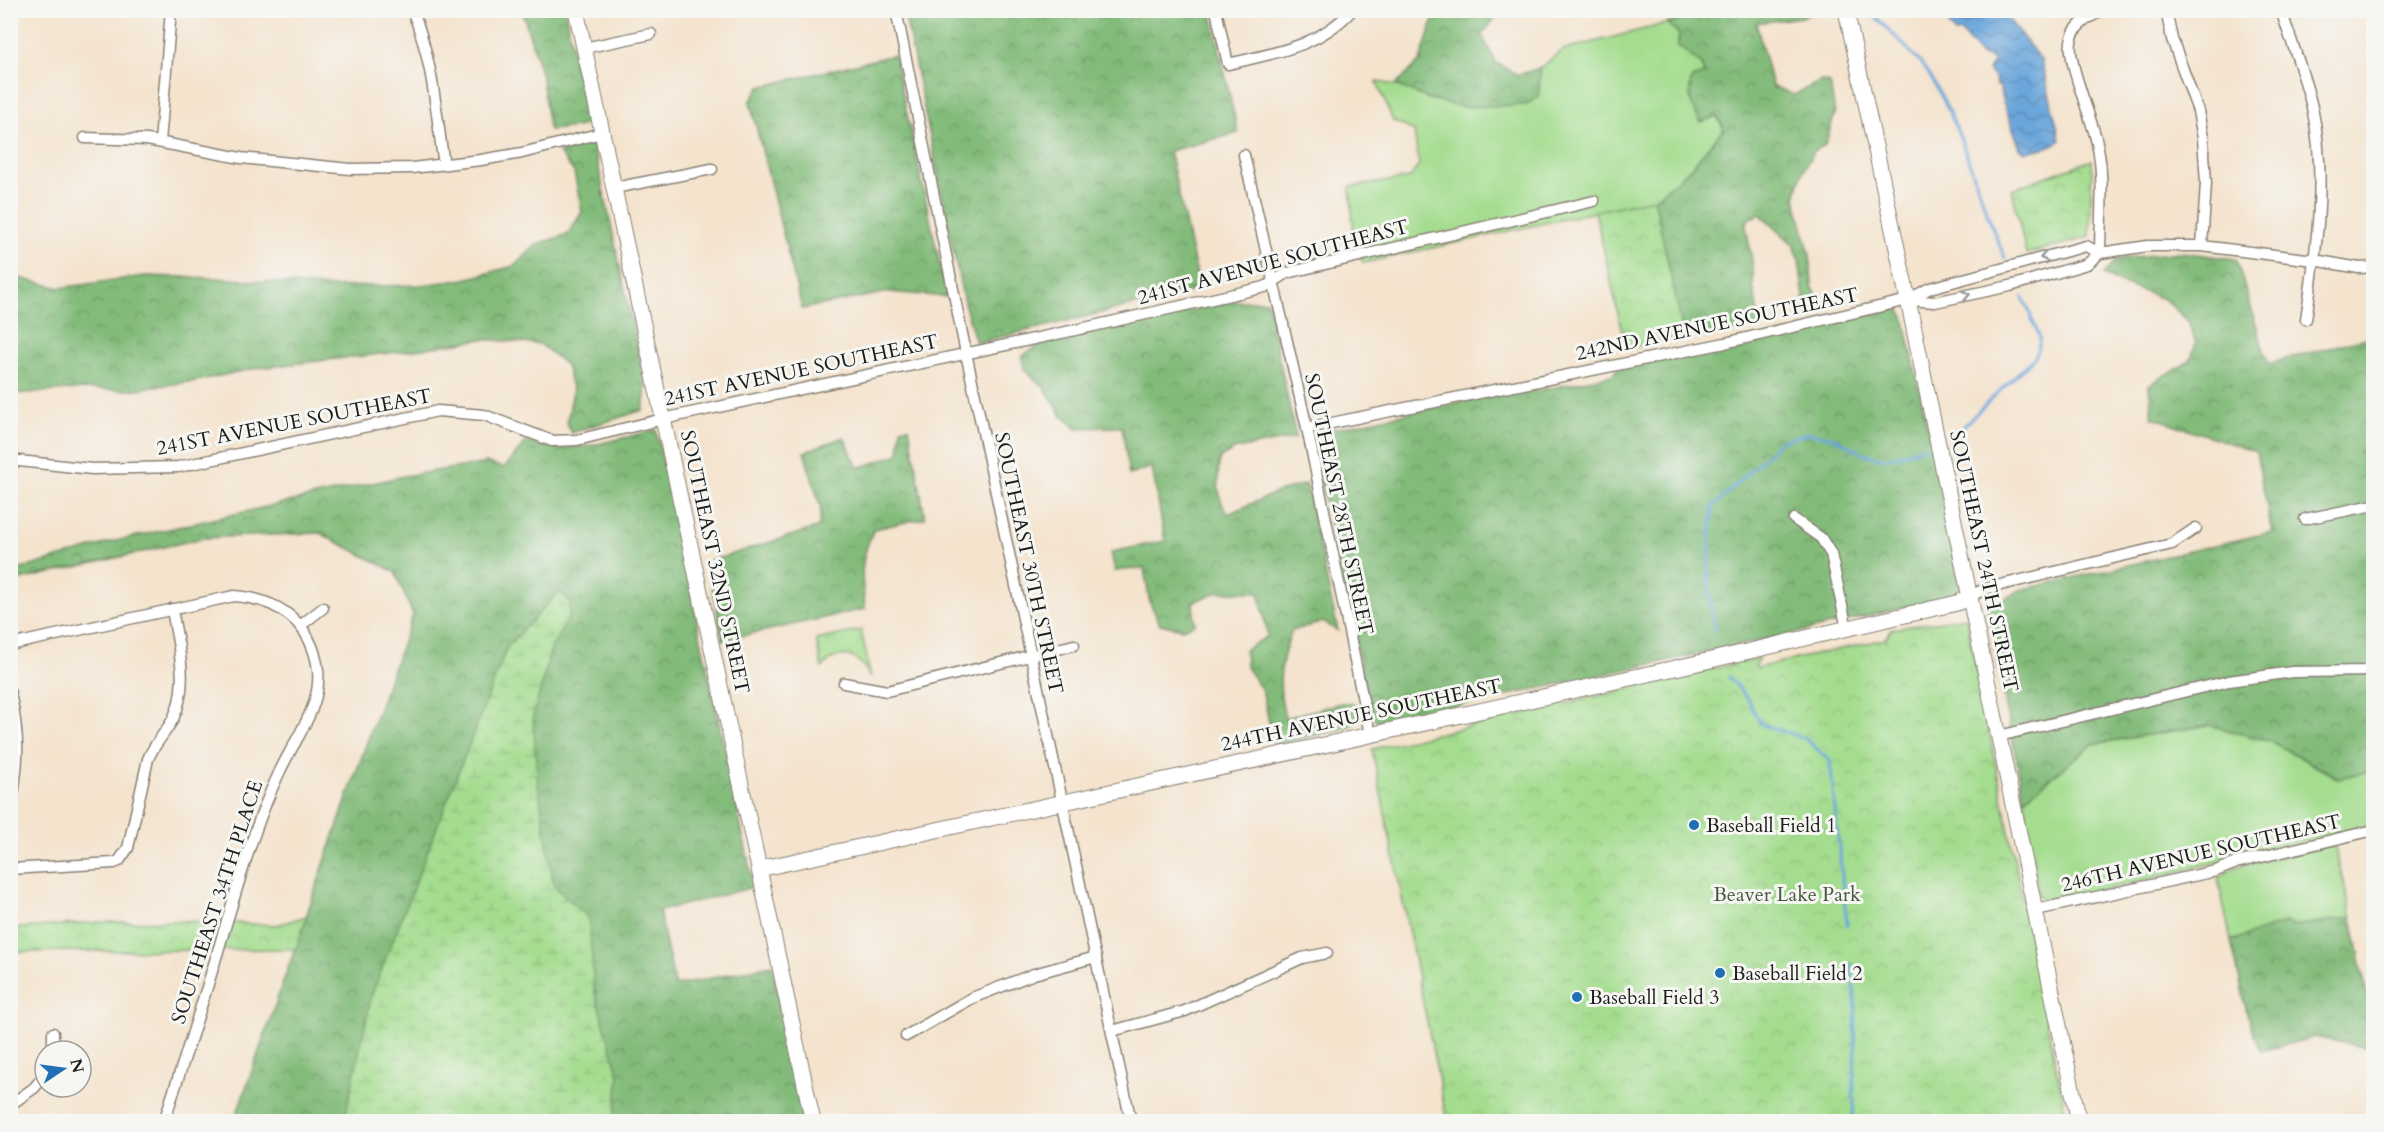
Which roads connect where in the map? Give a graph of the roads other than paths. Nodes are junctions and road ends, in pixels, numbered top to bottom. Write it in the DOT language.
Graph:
graph roads {
  1 [pos="171,10"];
  2 [pos="412,10"];
  3 [pos="576,10"];
  4 [pos="896,10"];
  5 [pos="1216,10"];
  6 [pos="1352,10"];
  7 [pos="1846,10"];
  8 [pos="2103,10"];
  9 [pos="2166,10"];
  10 [pos="2282,10"];
  11 [pos="651,34"];
  12 [pos="584,48"];
  13 [pos="602,133"];
  14 [pos="85,138"];
  15 [pos="160,142"];
  16 [pos="1244,155"];
  17 [pos="444,165"];
  18 [pos="712,169"];
  19 [pos="614,188"];
  20 [pos="1594,201"];
  21 [pos="2202,246"];
  22 [pos="2100,253"];
  23 [pos="2314,260"];
  24 [pos="2373,267"];
  25 [pos="1273,281"];
  26 [pos="1908,300"];
  27 [pos="2306,320"];
  28 [pos="966,353"];
  29 [pos="663,419"];
  30 [pos="1307,429"];
  31 [pos="10,460"];
  32 [pos="2373,505"];
  33 [pos="1794,519"];
  34 [pos="2305,519"];
  35 [pos="2196,528"];
  36 [pos="1970,597"];
  37 [pos="323,608"];
  38 [pos="172,609"];
  39 [pos="302,628"];
  40 [pos="1847,629"];
  41 [pos="10,645"];
  42 [pos="1074,645"];
  43 [pos="1031,654"];
  44 [pos="2373,671"];
  45 [pos="844,682"];
  46 [pos="10,693"];
  47 [pos="1370,734"];
  48 [pos="1999,736"];
  49 [pos="1063,803"];
  50 [pos="10,814"];
  51 [pos="2373,830"];
  52 [pos="10,869"];
  53 [pos="759,869"];
  54 [pos="2036,910"];
  55 [pos="1327,953"];
  56 [pos="1096,957"];
  57 [pos="1112,1031"];
  58 [pos="53,1033"];
  59 [pos="906,1036"];
  60 [pos="53,1039"];
  61 [pos="33,1089"];
  62 [pos="10,1105"];
  63 [pos="164,1122"];
  64 [pos="813,1122"];
  65 [pos="1131,1122"];
  66 [pos="2079,1122"];
  1 -- 15 [label="street"];
  2 -- 17 [label="street"];
  3 -- 12 [label="street, SOUTHEAST 32ND STREET"];
  4 -- 28 [label="street, SOUTHEAST 30TH STREET"];
  5 -- 6 [label="street"];
  7 -- 26 [label="street, SOUTHEAST 24TH STREET"];
  8 -- 22 [label="street"];
  9 -- 21 [label="street"];
  10 -- 23 [label="street"];
  11 -- 12 [label="street"];
  12 -- 13 [label="street, SOUTHEAST 32ND STREET"];
  13 -- 17 [label="street"];
  13 -- 19 [label="street, SOUTHEAST 32ND STREET"];
  14 -- 15 [label="street"];
  15 -- 17 [label="street"];
  16 -- 25 [label="street, SOUTHEAST 28TH STREET"];
  18 -- 19 [label="street"];
  19 -- 29 [label="street, SOUTHEAST 32ND STREET"];
  20 -- 25 [label="street, 241ST AVENUE SOUTHEAST"];
  21 -- 22 [label="street, 242ND AVENUE SOUTHEAST"];
  21 -- 23 [label="street, 242ND AVENUE SOUTHEAST"];
  26 -- 22 [label="street, 242ND AVENUE SOUTHEAST, one-way"];
  22 -- 26 [label="street, 242ND AVENUE SOUTHEAST, one-way"];
  23 -- 24 [label="street, 242ND AVENUE SOUTHEAST"];
  23 -- 27 [label="street"];
  25 -- 28 [label="street, 241ST AVENUE SOUTHEAST"];
  25 -- 30 [label="street, SOUTHEAST 28TH STREET"];
  26 -- 30 [label="street, 242ND AVENUE SOUTHEAST"];
  26 -- 36 [label="street, SOUTHEAST 24TH STREET"];
  28 -- 29 [label="street, 241ST AVENUE SOUTHEAST"];
  28 -- 43 [label="street, SOUTHEAST 30TH STREET"];
  29 -- 31 [label="street, 241ST AVENUE SOUTHEAST"];
  29 -- 53 [label="street, SOUTHEAST 32ND STREET"];
  30 -- 47 [label="street, SOUTHEAST 28TH STREET"];
  32 -- 34 [label="street"];
  33 -- 40 [label="street"];
  35 -- 36 [label="street"];
  36 -- 40 [label="street, 244TH AVENUE SOUTHEAST"];
  36 -- 48 [label="street, SOUTHEAST 24TH STREET"];
  37 -- 39 [label="street"];
  38 -- 39 [label="street"];
  38 -- 41 [label="street"];
  38 -- 52 [label="street"];
  39 -- 63 [label="street, SOUTHEAST 34TH PLACE"];
  40 -- 47 [label="street, 244TH AVENUE SOUTHEAST"];
  42 -- 43 [label="street"];
  43 -- 45 [label="street"];
  43 -- 49 [label="street, SOUTHEAST 30TH STREET"];
  44 -- 48 [label="street"];
  46 -- 50 [label="street"];
  47 -- 49 [label="street, 244TH AVENUE SOUTHEAST"];
  48 -- 54 [label="street, SOUTHEAST 24TH STREET"];
  49 -- 53 [label="street, 244TH AVENUE SOUTHEAST"];
  49 -- 56 [label="street, SOUTHEAST 30TH STREET"];
  51 -- 54 [label="street, 246TH AVENUE SOUTHEAST"];
  53 -- 64 [label="street, SOUTHEAST 32ND STREET"];
  54 -- 66 [label="street, SOUTHEAST 24TH STREET"];
  55 -- 57 [label="street"];
  56 -- 57 [label="street, SOUTHEAST 30TH STREET"];
  56 -- 59 [label="street"];
  57 -- 65 [label="street, SOUTHEAST 30TH STREET"];
  58 -- 60 [label="street"];
  61 -- 62 [label="street"];
}
